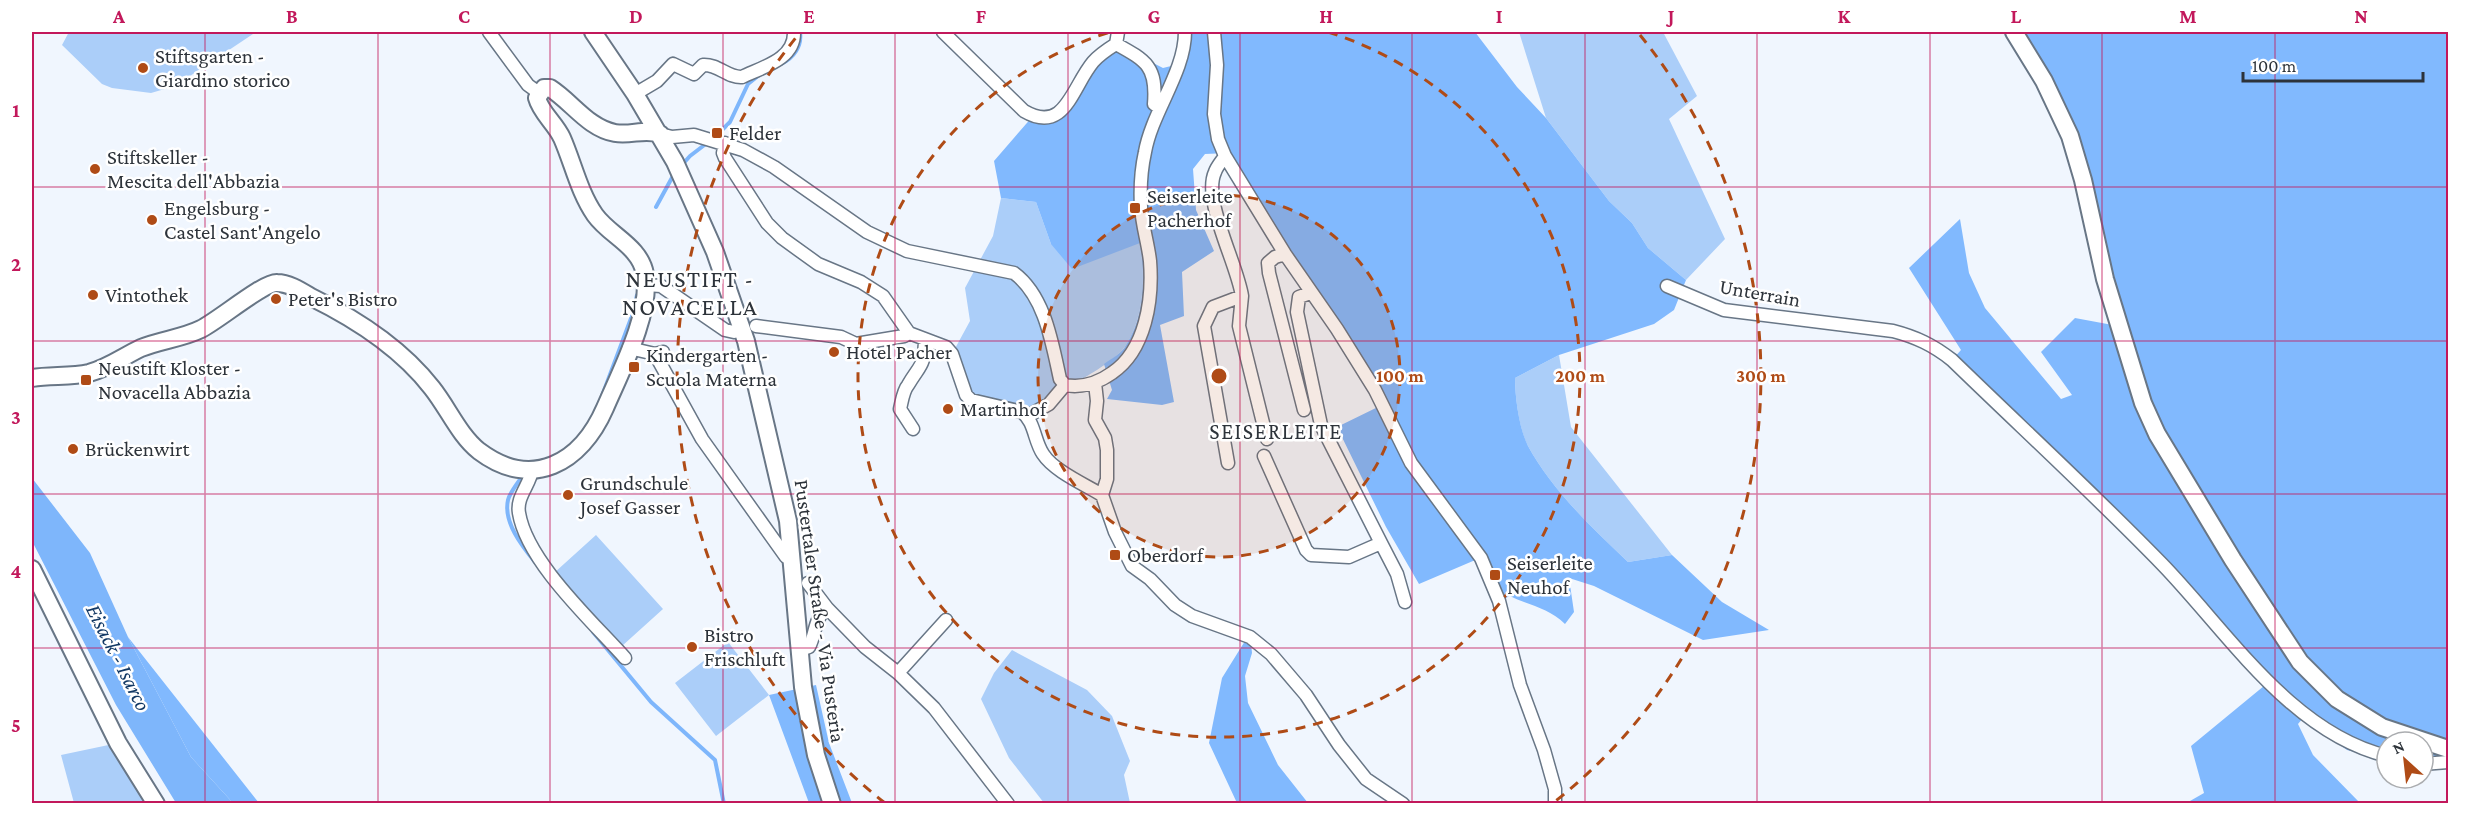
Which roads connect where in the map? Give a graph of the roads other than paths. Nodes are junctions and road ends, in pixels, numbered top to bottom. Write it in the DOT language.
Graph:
graph roads {
  1 [pos="489,32"];
  2 [pos="593,32"];
  3 [pos="794,32"];
  4 [pos="943,32"];
  5 [pos="1185,32"];
  6 [pos="1214,32"];
  7 [pos="2014,32"];
  8 [pos="1117,38"];
  9 [pos="539,93"];
  10 [pos="635,94"];
  11 [pos="1159,107"];
  12 [pos="660,134"];
  13 [pos="725,143"];
  14 [pos="1225,156"];
  15 [pos="1285,254"];
  16 [pos="646,285"];
  17 [pos="1667,286"];
  18 [pos="1310,293"];
  19 [pos="1242,296"];
  20 [pos="756,326"];
  21 [pos="734,332"];
  22 [pos="909,333"];
  23 [pos="925,339"];
  24 [pos="629,348"];
  25 [pos="32,378"];
  26 [pos="1095,382"];
  27 [pos="1065,385"];
  28 [pos="1304,410"];
  29 [pos="1028,417"];
  30 [pos="913,429"];
  31 [pos="1267,440"];
  32 [pos="1264,456"];
  33 [pos="1228,463"];
  34 [pos="532,470"];
  35 [pos="1102,495"];
  36 [pos="1382,543"];
  37 [pos="786,557"];
  38 [pos="32,569"];
  39 [pos="808,583"];
  40 [pos="1405,602"];
  41 [pos="827,608"];
  42 [pos="946,620"];
  43 [pos="800,650"];
  44 [pos="625,658"];
  45 [pos="898,673"];
  46 [pos="2448,749"];
  47 [pos="2375,752"];
  48 [pos="156,804"];
  49 [pos="832,804"];
  50 [pos="1008,804"];
  51 [pos="1403,804"];
  52 [pos="1556,804"];
  1 -- 9 [label="street"];
  2 -- 10 [label="street, Pustertaler Straße - Via Pusteria"];
  3 -- 10 [label="street"];
  4 -- 8 [label="street"];
  5 -- 11 [label="street"];
  6 -- 14 [label="street"];
  7 -- 46 [label="street"];
  8 -- 11 [label="street"];
  9 -- 12 [label="street"];
  9 -- 16 [label="street"];
  10 -- 12 [label="street, Pustertaler Straße - Via Pusteria"];
  11 -- 26 [label="street"];
  12 -- 13 [label="street"];
  12 -- 43 [label="street, Pustertaler Straße - Via Pusteria"];
  13 -- 22 [label="street"];
  13 -- 27 [label="street"];
  14 -- 15 [label="street"];
  14 -- 19 [label="street"];
  15 -- 18 [label="street"];
  15 -- 28 [label="street"];
  16 -- 21 [label="street"];
  16 -- 24 [label="street"];
  17 -- 47 [label="street, Unterrain"];
  18 -- 36 [label="street"];
  18 -- 52 [label="street"];
  19 -- 31 [label="street"];
  19 -- 33 [label="street"];
  20 -- 22 [label="street"];
  22 -- 23 [label="street"];
  23 -- 29 [label="street"];
  23 -- 30 [label="street"];
  24 -- 34 [label="street"];
  24 -- 37 [label="street"];
  25 -- 34 [label="street"];
  26 -- 27 [label="street"];
  26 -- 35 [label="street"];
  27 -- 29 [label="street"];
  29 -- 35 [label="street"];
  32 -- 36 [label="street"];
  34 -- 44 [label="street"];
  35 -- 51 [label="street"];
  36 -- 40 [label="street"];
  38 -- 48 [label="street"];
  39 -- 41 [label="street"];
  41 -- 43 [label="street"];
  41 -- 45 [label="street"];
  42 -- 45 [label="street"];
  43 -- 49 [label="street, Pustertaler Straße - Via Pusteria"];
  45 -- 50 [label="street"];
}
